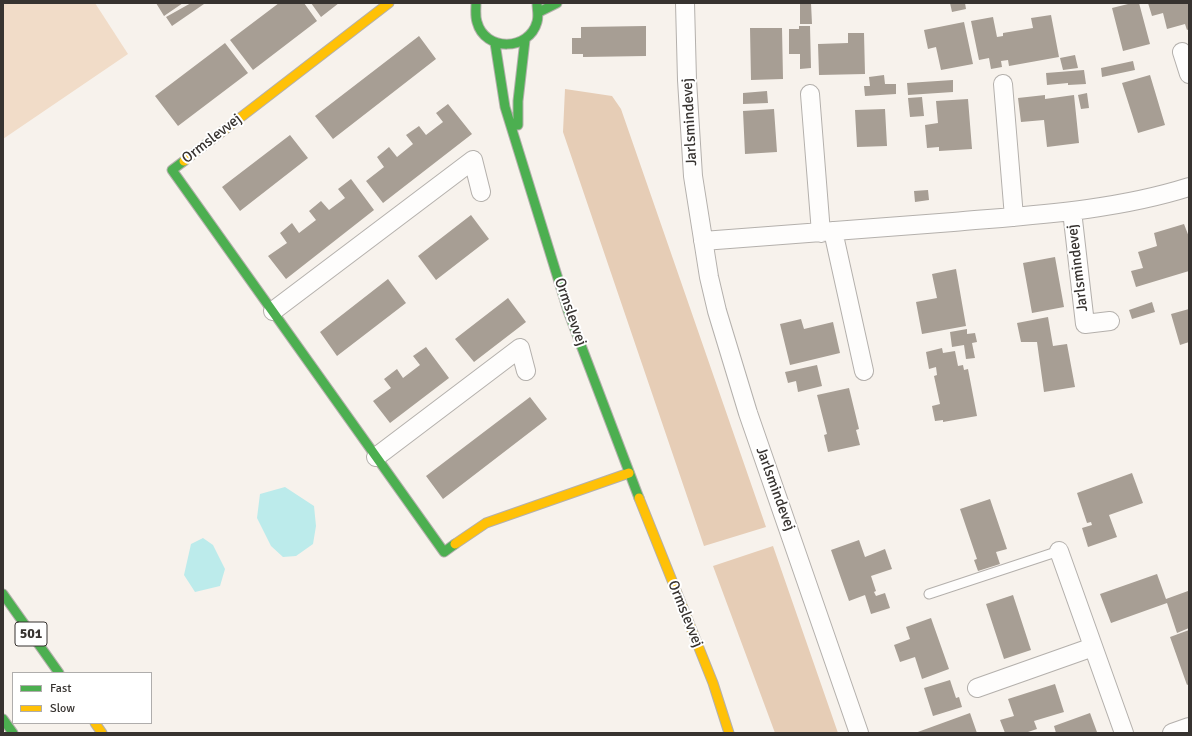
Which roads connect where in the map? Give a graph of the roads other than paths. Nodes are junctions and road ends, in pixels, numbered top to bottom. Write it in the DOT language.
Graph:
graph roads {
  1 [pos="389,3"];
  2 [pos="476,3"];
  3 [pos="557,3"];
  4 [pos="685,3"];
  5 [pos="538,7"];
  6 [pos="525,40"];
  7 [pos="495,43"];
  8 [pos="1182,52"];
  9 [pos="1189,74"];
  10 [pos="1003,84"];
  11 [pos="810,94"];
  12 [pos="519,148"];
  13 [pos="1189,187"];
  14 [pos="481,192"];
  15 [pos="1072,211"];
  16 [pos="1014,217"];
  17 [pos="827,232"];
  18 [pos="703,241"];
  19 [pos="273,311"];
  20 [pos="1110,321"];
  21 [pos="526,371"];
  22 [pos="864,371"];
  23 [pos="376,457"];
  24 [pos="629,473"];
  25 [pos="1059,551"];
  26 [pos="3,594"];
  27 [pos="929,594"];
  28 [pos="1093,647"];
  29 [pos="58,672"];
  30 [pos="977,688"];
  31 [pos="3,720"];
  32 [pos="96,724"];
  33 [pos="1189,727"];
  34 [pos="13,733"];
  35 [pos="102,733"];
  36 [pos="729,733"];
  37 [pos="859,733"];
  38 [pos="1124,733"];
  39 [pos="1172,733"];
  1 -- 19 [label="main road, Ormslevvej"];
  2 -- 7 [label="main road"];
  3 -- 5 [label="main road"];
  4 -- 18 [label="street, Jarlsmindevej"];
  5 -- 6 [label="main road"];
  6 -- 7 [label="main road"];
  6 -- 12 [label="main road, Ormslevvej"];
  7 -- 12 [label="main road, Ormslevvej"];
  8 -- 9 [label="street"];
  10 -- 16 [label="street"];
  11 -- 17 [label="street"];
  12 -- 24 [label="main road, Ormslevvej"];
  13 -- 15 [label="street, Jarlsmindevej"];
  14 -- 19 [label="street"];
  15 -- 16 [label="street, Jarlsmindevej"];
  15 -- 20 [label="street, Jarlsmindevej"];
  16 -- 17 [label="street, Jarlsmindevej"];
  17 -- 18 [label="street, Jarlsmindevej"];
  17 -- 22 [label="street"];
  18 -- 37 [label="street, Jarlsmindevej"];
  19 -- 23 [label="main road, Ormslevvej"];
  21 -- 23 [label="street"];
  23 -- 24 [label="main road, Ormslevvej"];
  24 -- 36 [label="main road, Ormslevvej"];
  25 -- 27 [label="lane"];
  25 -- 28 [label="street"];
  26 -- 29 [label="main road, 501"];
  28 -- 30 [label="street"];
  28 -- 38 [label="street"];
  31 -- 34 [label="main road"];
  32 -- 35 [label="main road"];
  33 -- 39 [label="street"];
}
